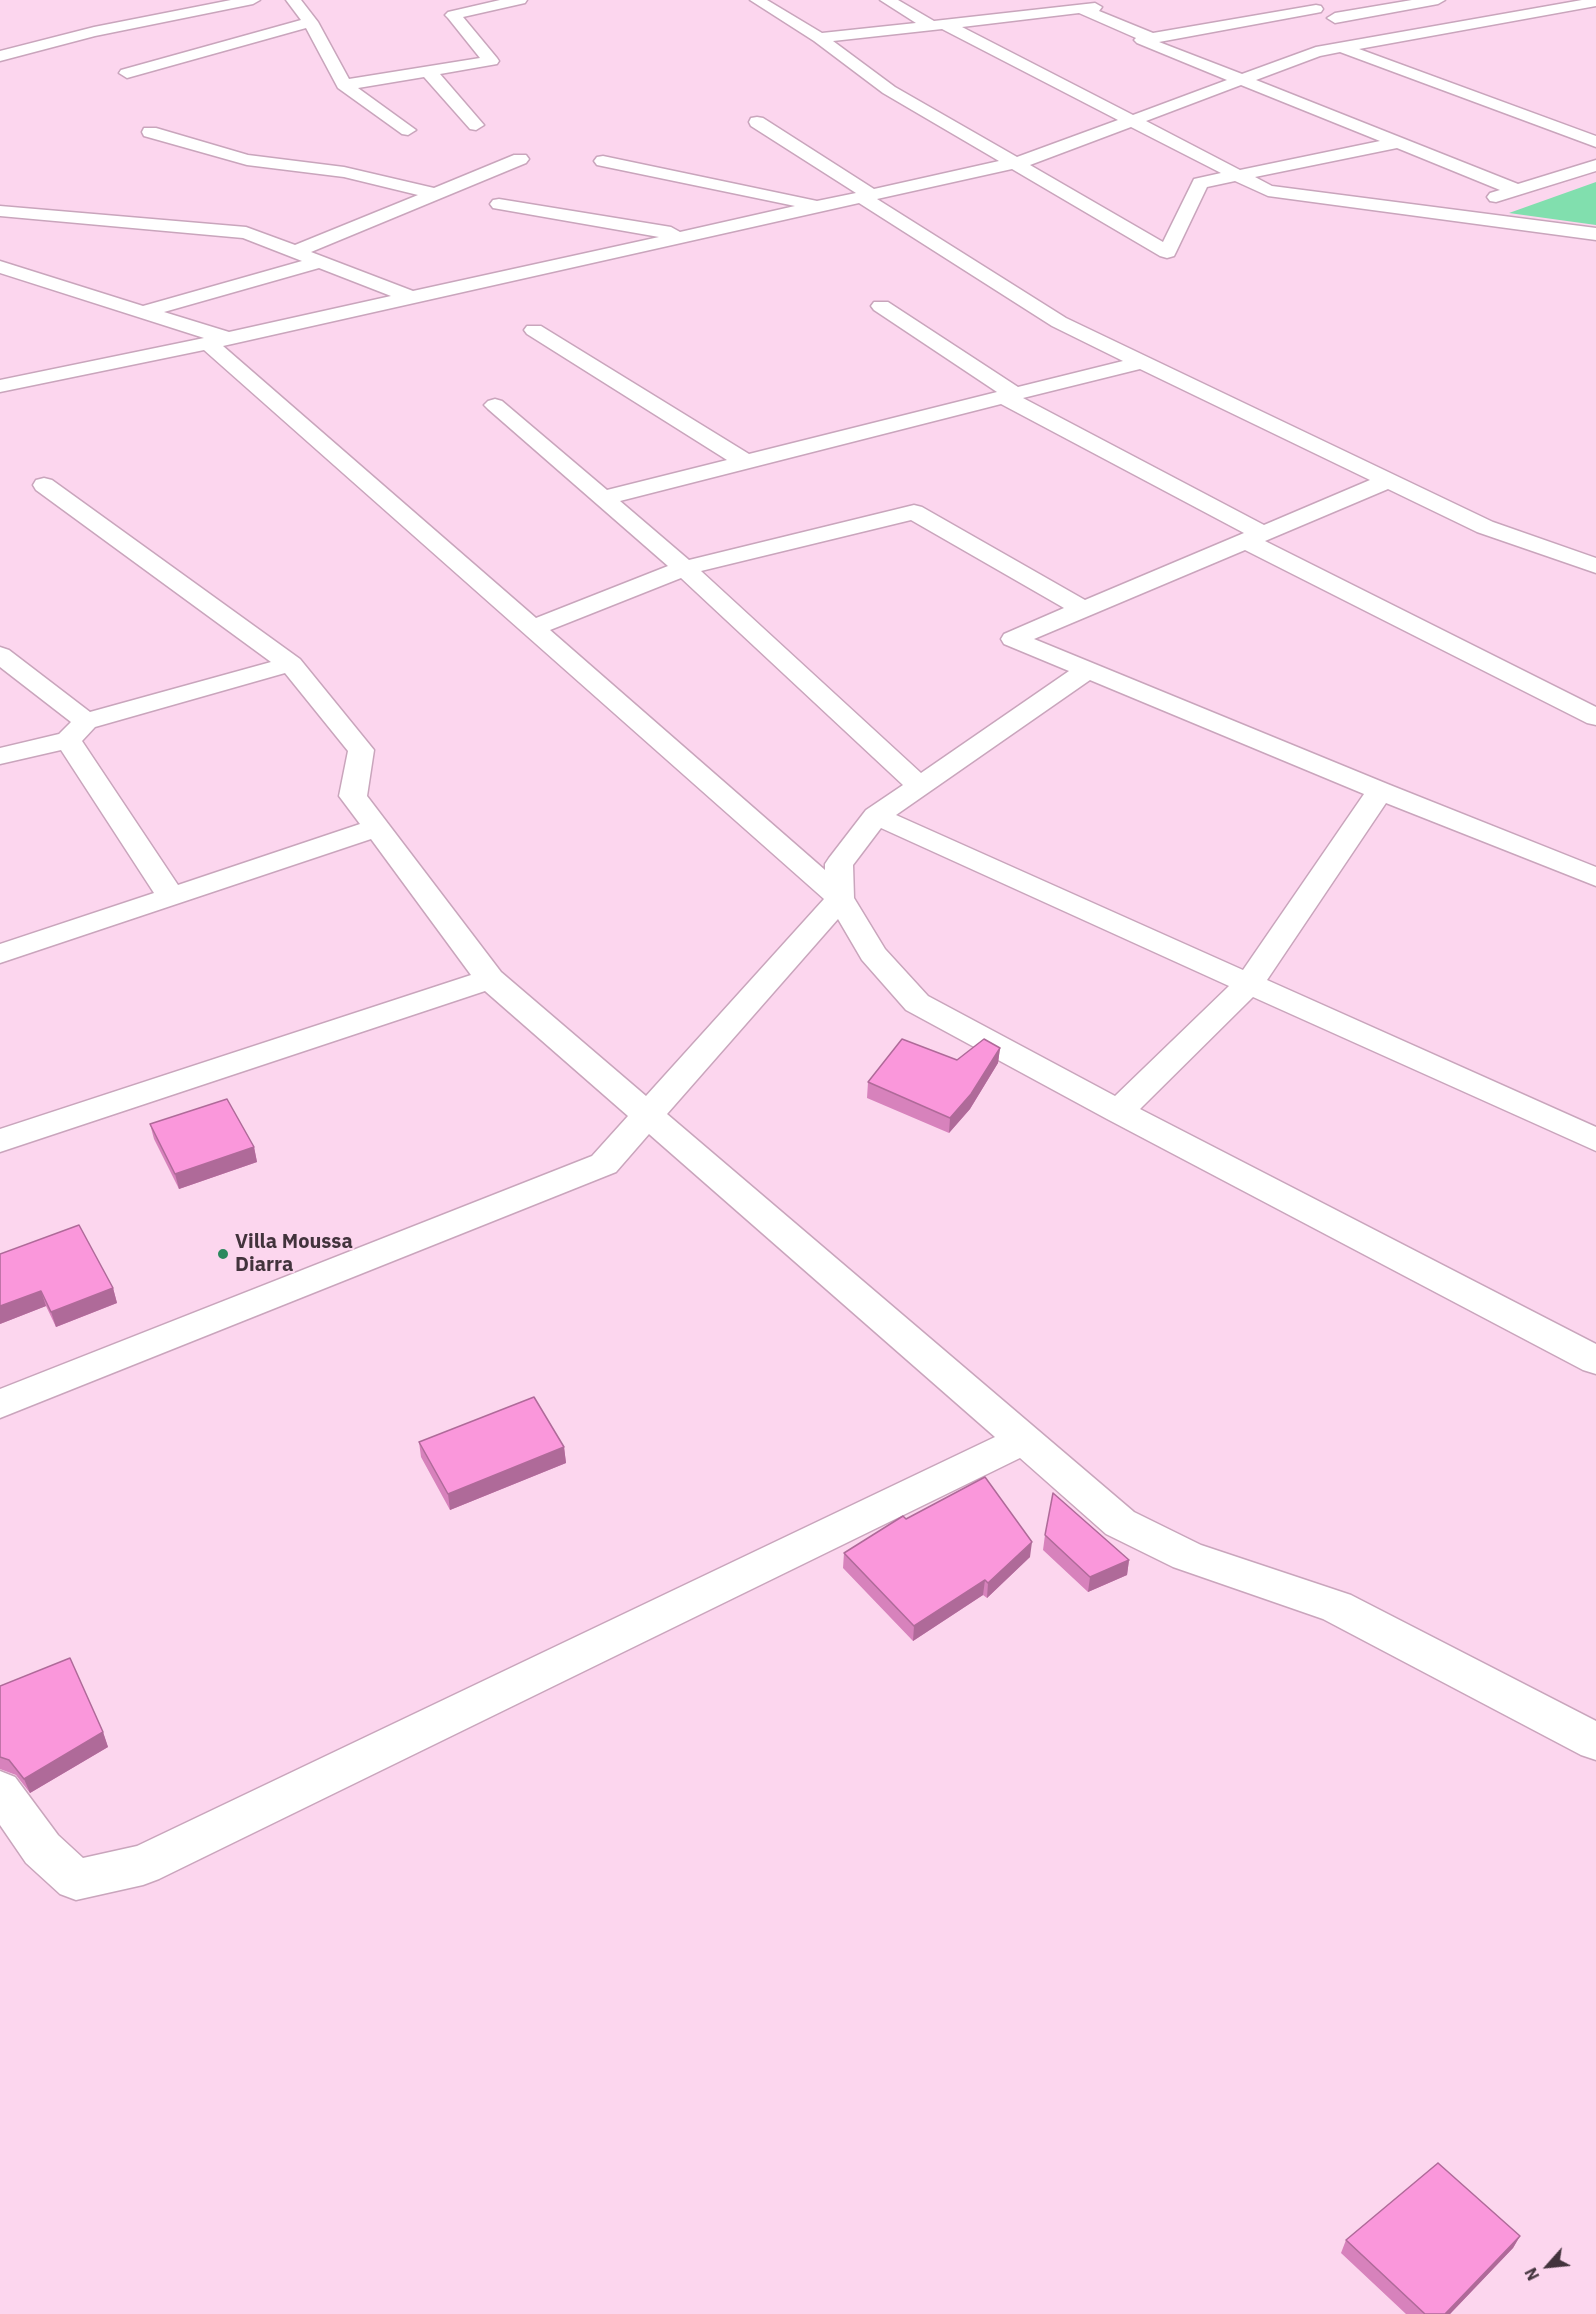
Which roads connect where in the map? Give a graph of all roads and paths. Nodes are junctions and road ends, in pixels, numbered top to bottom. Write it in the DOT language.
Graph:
graph roads {
  1 [pos="253,0"];
  2 [pos="293,0"];
  3 [pos="520,0"];
  4 [pos="758,0"];
  5 [pos="887,0"];
  6 [pos="1293,0"];
  7 [pos="1438,0"];
  8 [pos="1548,0"];
  9 [pos="1596,2"];
  10 [pos="1080,4"];
  11 [pos="1565,7"];
  12 [pos="1316,9"];
  13 [pos="1335,18"];
  14 [pos="310,22"];
  15 [pos="938,24"];
  16 [pos="819,38"];
  17 [pos="1150,38"];
  18 [pos="1388,40"];
  19 [pos="1342,48"];
  20 [pos="0,56"];
  21 [pos="428,71"];
  22 [pos="127,73"];
  23 [pos="1242,80"];
  24 [pos="344,85"];
  25 [pos="780,117"];
  26 [pos="1132,121"];
  27 [pos="1585,121"];
  28 [pos="476,125"];
  29 [pos="408,130"];
  30 [pos="1564,130"];
  31 [pos="150,132"];
  32 [pos="1596,142"];
  33 [pos="1398,143"];
  34 [pos="520,159"];
  35 [pos="603,161"];
  36 [pos="1014,163"];
  37 [pos="1596,165"];
  38 [pos="1238,175"];
  39 [pos="1516,190"];
  40 [pos="437,194"];
  41 [pos="866,196"];
  42 [pos="498,204"];
  43 [pos="821,206"];
  44 [pos="0,211"];
  45 [pos="1445,213"];
  46 [pos="1596,234"];
  47 [pos="687,236"];
  48 [pos="295,252"];
  49 [pos="320,262"];
  50 [pos="0,267"];
  51 [pos="410,297"];
  52 [pos="881,306"];
  53 [pos="143,312"];
  54 [pos="534,330"];
  55 [pos="218,340"];
  56 [pos="1142,362"];
  57 [pos="0,386"];
  58 [pos="1009,396"];
  59 [pos="495,405"];
  60 [pos="746,462"];
  61 [pos="1388,481"];
  62 [pos="44,485"];
  63 [pos="603,498"];
  64 [pos="1254,537"];
  65 [pos="1596,567"];
  66 [pos="684,568"];
  67 [pos="1083,609"];
  68 [pos="533,628"];
  69 [pos="0,655"];
  70 [pos="291,664"];
  71 [pos="1088,670"];
  72 [pos="1596,717"];
  73 [pos="77,730"];
  74 [pos="0,756"];
  75 [pos="920,786"];
  76 [pos="1380,791"];
  77 [pos="876,816"];
  78 [pos="377,828"];
  79 [pos="1596,877"];
  80 [pos="171,897"];
  81 [pos="840,898"];
  82 [pos="0,954"];
  83 [pos="490,979"];
  84 [pos="1249,984"];
  85 [pos="1118,1111"];
  86 [pos="647,1114"];
  87 [pos="1596,1140"];
  88 [pos="0,1141"];
  89 [pos="1596,1360"];
  90 [pos="0,1404"];
  91 [pos="1025,1439"];
  92 [pos="1596,1742"];
  93 [pos="0,1790"];
  1 -- 20 [label="street"];
  2 -- 14 [label="street"];
  3 -- 21 [label="street"];
  4 -- 16 [label="street"];
  5 -- 15 [label="street"];
  6 -- 12 [label="street"];
  7 -- 13 [label="street"];
  8 -- 11 [label="street"];
  9 -- 11 [label="street"];
  10 -- 15 [label="street"];
  10 -- 17 [label="street"];
  11 -- 18 [label="street"];
  12 -- 13 [label="street"];
  12 -- 17 [label="street"];
  13 -- 18 [label="street"];
  14 -- 22 [label="street"];
  14 -- 24 [label="street"];
  15 -- 16 [label="street"];
  15 -- 26 [label="street"];
  16 -- 36 [label="street"];
  17 -- 23 [label="street"];
  18 -- 19 [label="street"];
  19 -- 23 [label="street"];
  19 -- 30 [label="street"];
  21 -- 24 [label="street"];
  21 -- 28 [label="street"];
  23 -- 26 [label="street"];
  23 -- 33 [label="street"];
  24 -- 29 [label="street"];
  25 -- 41 [label="street"];
  26 -- 36 [label="street"];
  26 -- 38 [label="street"];
  27 -- 30 [label="street"];
  30 -- 32 [label="street"];
  31 -- 40 [label="street"];
  33 -- 38 [label="street"];
  33 -- 39 [label="street"];
  34 -- 40 [label="street"];
  35 -- 43 [label="street"];
  36 -- 38 [label="street"];
  36 -- 41 [label="street"];
  37 -- 39 [label="street"];
  38 -- 45 [label="street"];
  39 -- 45 [label="street"];
  40 -- 48 [label="street"];
  41 -- 43 [label="street"];
  41 -- 56 [label="street"];
  42 -- 47 [label="street"];
  43 -- 47 [label="street"];
  44 -- 48 [label="street"];
  45 -- 46 [label="street"];
  47 -- 51 [label="street"];
  48 -- 49 [label="street"];
  49 -- 51 [label="street"];
  49 -- 53 [label="street"];
  50 -- 53 [label="street"];
  51 -- 55 [label="street"];
  52 -- 58 [label="street"];
  53 -- 55 [label="street"];
  54 -- 60 [label="street"];
  55 -- 57 [label="street"];
  55 -- 68 [label="street"];
  56 -- 58 [label="street"];
  56 -- 61 [label="street"];
  58 -- 60 [label="street"];
  58 -- 64 [label="street"];
  59 -- 63 [label="street"];
  60 -- 63 [label="street"];
  61 -- 64 [label="street"];
  61 -- 65 [label="street"];
  62 -- 70 [label="street"];
  63 -- 66 [label="street"];
  64 -- 67 [label="street"];
  64 -- 72 [label="street"];
  66 -- 67 [label="street"];
  66 -- 68 [label="street"];
  66 -- 75 [label="street"];
  67 -- 71 [label="street"];
  68 -- 81 [label="street"];
  69 -- 73 [label="street"];
  70 -- 73 [label="street"];
  70 -- 78 [label="street"];
  71 -- 75 [label="street"];
  71 -- 76 [label="street"];
  73 -- 74 [label="street"];
  73 -- 80 [label="street"];
  75 -- 77 [label="street"];
  76 -- 79 [label="street"];
  76 -- 84 [label="street"];
  77 -- 81 [label="street"];
  77 -- 84 [label="street"];
  78 -- 80 [label="street"];
  78 -- 83 [label="street"];
  80 -- 82 [label="street"];
  81 -- 85 [label="street"];
  81 -- 86 [label="street"];
  83 -- 86 [label="street"];
  83 -- 88 [label="street"];
  84 -- 85 [label="street"];
  84 -- 87 [label="street"];
  85 -- 89 [label="street"];
  86 -- 90 [label="street"];
  86 -- 91 [label="street"];
  91 -- 92 [label="street"];
  91 -- 93 [label="street"];
}
